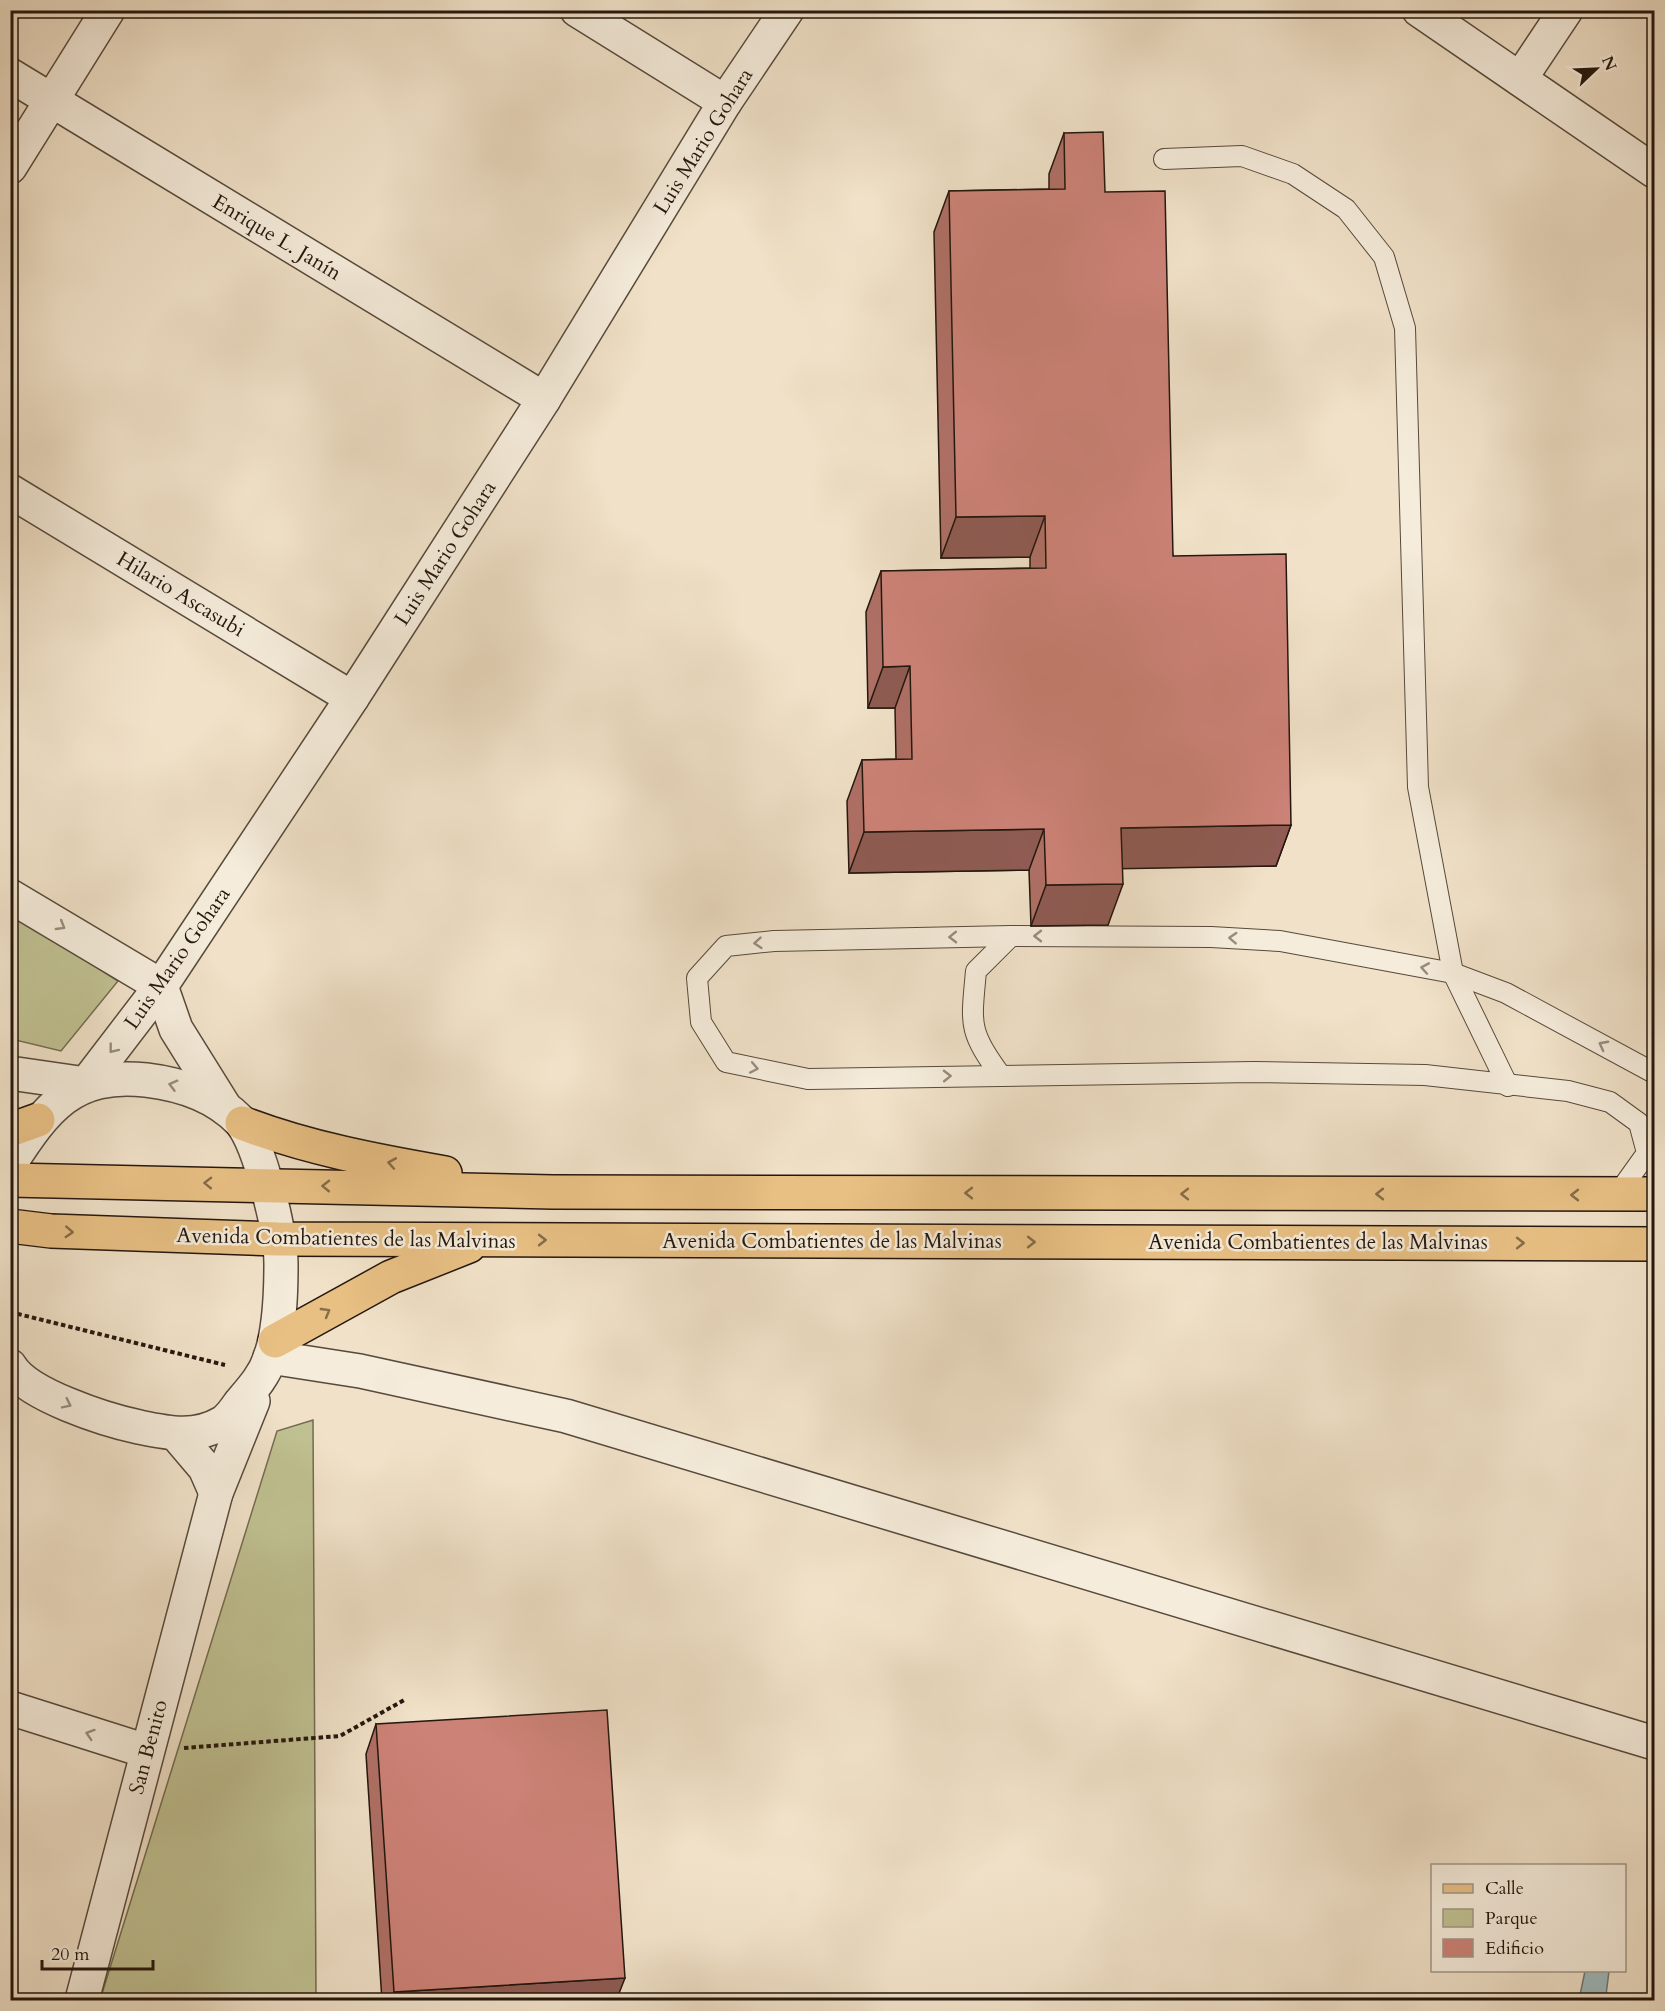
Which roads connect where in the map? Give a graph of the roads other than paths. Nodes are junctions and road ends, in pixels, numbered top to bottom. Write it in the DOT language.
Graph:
graph roads {
  1 [pos="108,10"];
  2 [pos="577,10"];
  3 [pos="787,10"];
  4 [pos="1419,10"];
  5 [pos="1566,10"];
  6 [pos="10,75"];
  7 [pos="1520,79"];
  8 [pos="52,102"];
  9 [pos="725,102"];
  10 [pos="1164,159"];
  11 [pos="10,167"];
  12 [pos="1654,171"];
  13 [pos="544,399"];
  14 [pos="10,491"];
  15 [pos="352,698"];
  16 [pos="10,896"];
  17 [pos="1011,936"];
  18 [pos="1453,973"];
  19 [pos="161,986"];
  20 [pos="10,1073"];
  21 [pos="1654,1073"];
  22 [pos="1001,1076"];
  23 [pos="86,1084"];
  24 [pos="1508,1086"];
  25 [pos="234,1116"];
  26 [pos="24,1125"];
  27 [pos="10,1164"];
  28 [pos="10,1180"];
  29 [pos="266,1184"];
  30 [pos="553,1192"];
  31 [pos="1654,1194"];
  32 [pos="1617,1195"];
  33 [pos="10,1226"];
  34 [pos="278,1239"];
  35 [pos="484,1240"];
  36 [pos="1654,1244"];
  37 [pos="270,1358"];
  38 [pos="12,1372"];
  39 [pos="177,1435"];
  40 [pos="216,1493"];
  41 [pos="10,1708"];
  42 [pos="1654,1743"];
  43 [pos="146,1751"];
  44 [pos="82,2001"];
  1 -- 8 [label="street"];
  2 -- 9 [label="street"];
  3 -- 9 [label="street, Luis Mario Gohara"];
  4 -- 7 [label="street"];
  5 -- 7 [label="street"];
  6 -- 8 [label="street, Enrique L. Janín"];
  7 -- 12 [label="street"];
  8 -- 11 [label="street"];
  8 -- 13 [label="street, Enrique L. Janín"];
  9 -- 13 [label="street, Luis Mario Gohara"];
  10 -- 18 [label="lane"];
  13 -- 15 [label="street, Luis Mario Gohara"];
  14 -- 15 [label="street, Hilario Ascasubi"];
  15 -- 19 [label="street, Luis Mario Gohara"];
  16 -- 19 [label="street, one-way"];
  18 -- 17 [label="lane, one-way"];
  17 -- 22 [label="lane"];
  17 -- 22 [label="lane, one-way"];
  21 -- 18 [label="lane, one-way"];
  18 -- 24 [label="lane"];
  19 -- 23 [label="street, Luis Mario Gohara, one-way"];
  19 -- 25 [label="street, San Benito"];
  20 -- 23 [label="street"];
  22 -- 24 [label="lane"];
  25 -- 23 [label="street, one-way"];
  23 -- 26 [label="street"];
  24 -- 32 [label="lane"];
  25 -- 29 [label="street, San Benito"];
  30 -- 25 [label="main road, one-way"];
  26 -- 27 [label="street"];
  29 -- 28 [label="main road, one-way"];
  30 -- 29 [label="main road, one-way"];
  29 -- 34 [label="street, San Benito"];
  32 -- 30 [label="main road, one-way"];
  31 -- 32 [label="main road"];
  33 -- 34 [label="main road, Avenida Combatientes de las Malvinas, one-way"];
  34 -- 35 [label="main road, Avenida Combatientes de las Malvinas"];
  34 -- 37 [label="street, San Benito"];
  35 -- 36 [label="main road, Avenida Combatientes de las Malvinas, one-way"];
  37 -- 35 [label="main road, one-way"];
  37 -- 39 [label="street"];
  37 -- 40 [label="street, San Benito"];
  37 -- 42 [label="street"];
  38 -- 39 [label="street, one-way"];
  39 -- 40 [label="street"];
  40 -- 43 [label="street, San Benito"];
  43 -- 41 [label="street, one-way"];
  43 -- 44 [label="street, San Benito"];
}
